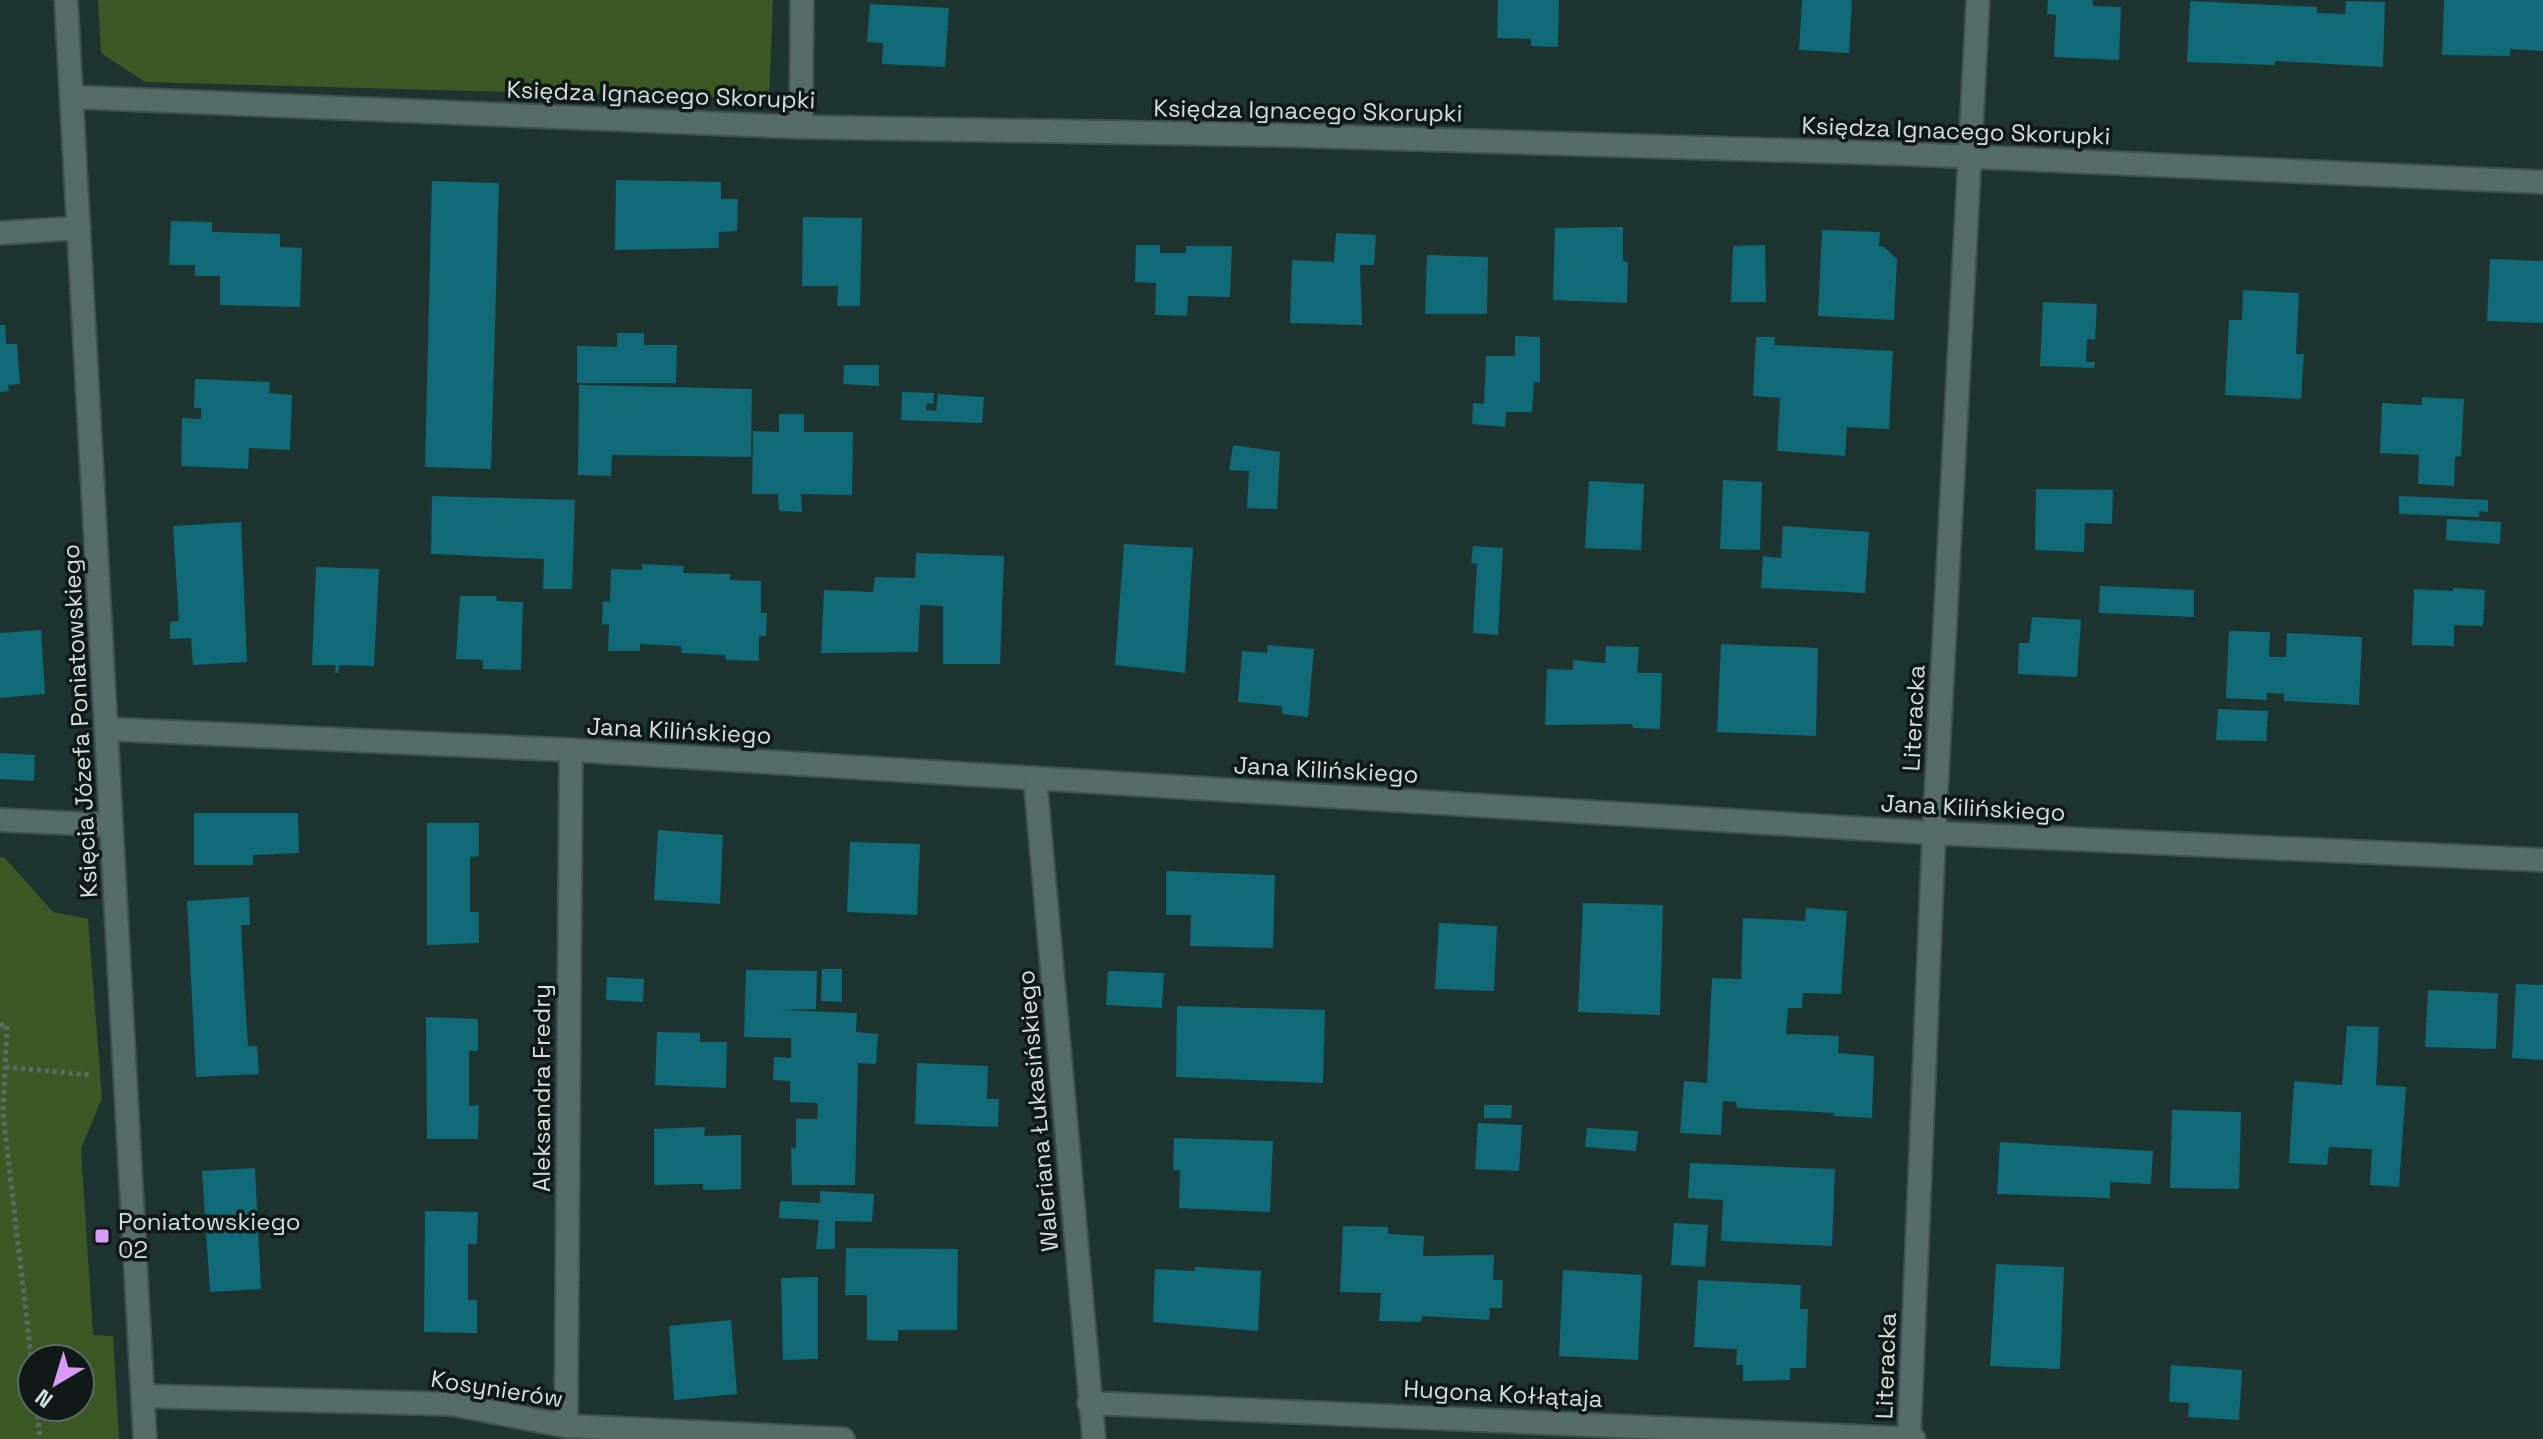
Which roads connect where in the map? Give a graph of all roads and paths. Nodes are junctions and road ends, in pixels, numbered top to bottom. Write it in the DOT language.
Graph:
graph roads {
  1 [pos="66,0"];
  2 [pos="802,0"];
  3 [pos="1978,0"];
  4 [pos="72,97"];
  5 [pos="801,127"];
  6 [pos="1970,157"];
  7 [pos="2543,182"];
  8 [pos="79,228"];
  9 [pos="0,233"];
  10 [pos="106,729"];
  11 [pos="571,750"];
  12 [pos="1035,778"];
  13 [pos="0,820"];
  14 [pos="111,825"];
  15 [pos="1934,833"];
  16 [pos="2543,860"];
  17 [pos="0,1025"];
  18 [pos="5,1067"];
  19 [pos="92,1089"];
  20 [pos="2,1113"];
  21 [pos="29,1343"];
  22 [pos="143,1396"];
  23 [pos="1089,1403"];
  24 [pos="566,1426"];
  25 [pos="145,1439"];
  26 [pos="843,1439"];
  27 [pos="1094,1439"];
  28 [pos="1910,1439"];
  1 -- 4 [label="street, Księcia Józefa Poniatowskiego"];
  2 -- 5 [label="street"];
  3 -- 6 [label="street, Literacka"];
  4 -- 5 [label="street, Księdza Ignacego Skorupki"];
  4 -- 8 [label="street, Księcia Józefa Poniatowskiego"];
  5 -- 6 [label="street, Księdza Ignacego Skorupki"];
  6 -- 7 [label="street, Księdza Ignacego Skorupki"];
  6 -- 15 [label="street, Literacka"];
  8 -- 9 [label="street"];
  8 -- 10 [label="street, Księcia Józefa Poniatowskiego"];
  10 -- 11 [label="street, Jana Kilińskiego"];
  10 -- 14 [label="street, Księcia Józefa Poniatowskiego"];
  11 -- 12 [label="street, Jana Kilińskiego"];
  11 -- 24 [label="street, Aleksandra Fredry"];
  12 -- 15 [label="street, Jana Kilińskiego"];
  12 -- 23 [label="street, Waleriana Łukasińskiego"];
  13 -- 14 [label="street"];
  14 -- 22 [label="street, Księcia Józefa Poniatowskiego"];
  15 -- 16 [label="street, Jana Kilińskiego"];
  15 -- 28 [label="street, Literacka"];
  17 -- 18 [label="path"];
  18 -- 19 [label="path"];
  18 -- 20 [label="path"];
  20 -- 21 [label="path"];
  22 -- 24 [label="street, Kosynierów"];
  22 -- 25 [label="street, Księcia Józefa Poniatowskiego"];
  23 -- 27 [label="street, Waleriana Łukasińskiego"];
  23 -- 28 [label="street, Hugona Kołłątaja"];
  24 -- 26 [label="street, Kosynierów"];
}
